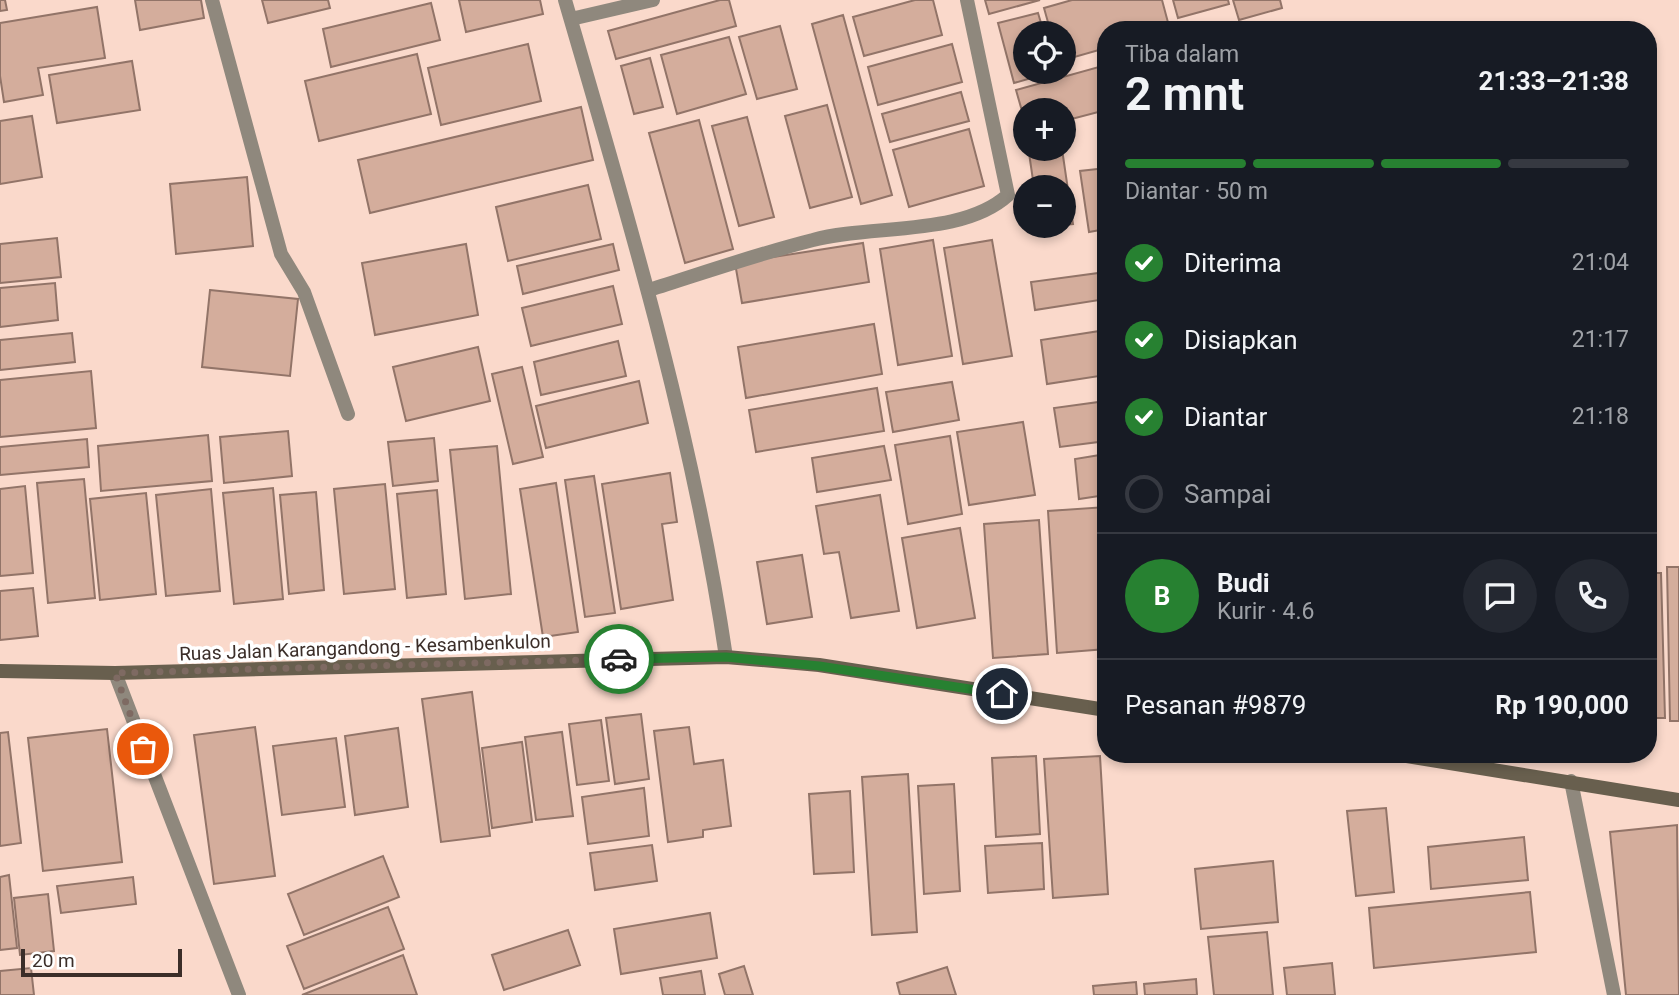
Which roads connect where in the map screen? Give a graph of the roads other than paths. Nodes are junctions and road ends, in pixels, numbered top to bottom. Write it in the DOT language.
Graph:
graph roads {
  1 [pos="212,0"];
  2 [pos="565,0"];
  3 [pos="653,0"];
  4 [pos="967,0"];
  5 [pos="571,19"];
  6 [pos="649,290"];
  7 [pos="348,414"];
  8 [pos="726,657"];
  9 [pos="0,671"];
  10 [pos="115,673"];
  11 [pos="1097,709"];
  12 [pos="1453,763"];
  13 [pos="1571,781"];
  14 [pos="1679,800"];
  15 [pos="239,995"];
  16 [pos="1614,995"];
  1 -- 7 [label="street"];
  2 -- 5 [label="street"];
  3 -- 5 [label="street"];
  4 -- 6 [label="street"];
  5 -- 6 [label="street"];
  6 -- 8 [label="street"];
  8 -- 10 [label="main road, Ruas Jalan Karangandong - Kesambenkulon"];
  8 -- 11 [label="main road, Ruas Jalan Karangandong - Kesambenkulon"];
  9 -- 10 [label="main road, Ruas Jalan Karangandong - Kesambenkulon"];
  10 -- 15 [label="street"];
  12 -- 13 [label="main road"];
  13 -- 14 [label="main road"];
  13 -- 16 [label="street"];
}
